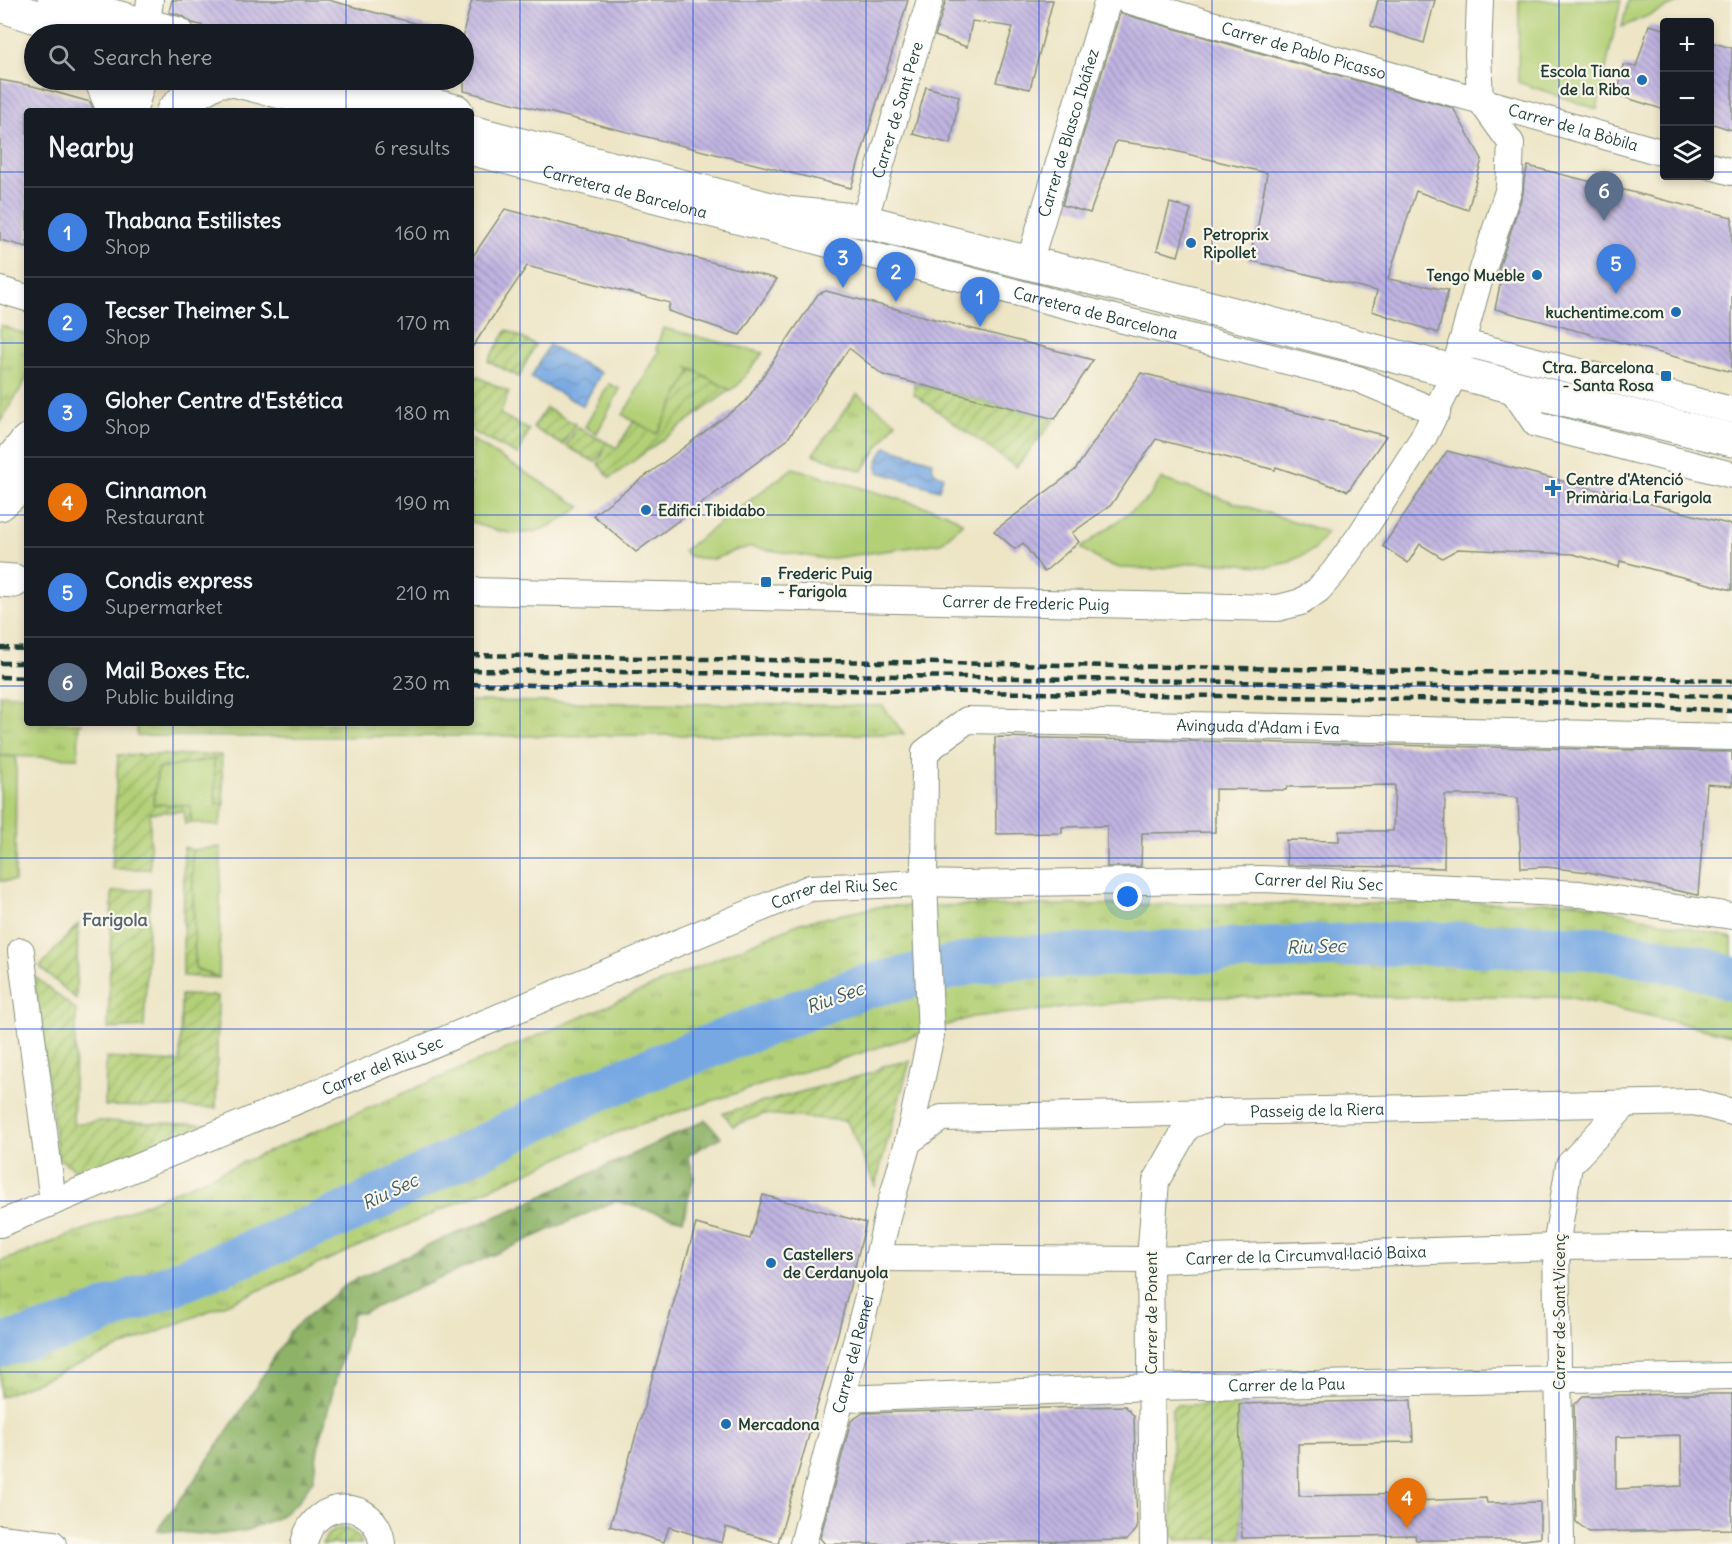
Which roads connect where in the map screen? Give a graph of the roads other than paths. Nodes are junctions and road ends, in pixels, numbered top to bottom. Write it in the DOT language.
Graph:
graph roads {
  1 [pos="54,0"];
  2 [pos="83,0"];
  3 [pos="930,0"];
  4 [pos="1108,0"];
  5 [pos="1127,0"];
  6 [pos="1480,0"];
  7 [pos="0,5"];
  8 [pos="0,20"];
  9 [pos="123,24"];
  10 [pos="130,24"];
  11 [pos="132,24"];
  12 [pos="24,30"];
  13 [pos="105,90"];
  14 [pos="136,90"];
  15 [pos="156,90"];
  16 [pos="201,90"];
  17 [pos="273,90"];
  18 [pos="370,90"];
  19 [pos="285,93"];
  20 [pos="1480,100"];
  21 [pos="113,108"];
  22 [pos="131,108"];
  23 [pos="157,108"];
  24 [pos="176,108"];
  25 [pos="316,108"];
  26 [pos="365,108"];
  27 [pos="444,108"];
  28 [pos="474,115"];
  29 [pos="474,133"];
  30 [pos="1660,152"];
  31 [pos="474,153"];
  32 [pos="1714,167"];
  33 [pos="1732,172"];
  34 [pos="864,221"];
  35 [pos="1029,263"];
  36 [pos="0,290"];
  37 [pos="24,296"];
  38 [pos="1457,359"];
  39 [pos="1510,386"];
  40 [pos="1732,410"];
  41 [pos="1437,412"];
  42 [pos="1732,440"];
  43 [pos="24,445"];
  44 [pos="0,471"];
  45 [pos="1732,475"];
  46 [pos="24,483"];
  47 [pos="0,504"];
  48 [pos="474,591"];
  49 [pos="1732,737"];
  50 [pos="924,888"];
  51 [pos="1732,916"];
  52 [pos="21,951"];
  53 [pos="1626,1104"];
  54 [pos="1220,1112"];
  55 [pos="1732,1112"];
  56 [pos="908,1143"];
  57 [pos="53,1202"];
  58 [pos="0,1224"];
  59 [pos="1732,1245"];
  60 [pos="1556,1247"];
  61 [pos="878,1258"];
  62 [pos="1150,1260"];
  63 [pos="1732,1376"];
  64 [pos="1558,1379"];
  65 [pos="1152,1387"];
  66 [pos="841,1399"];
  67 [pos="0,1538"];
  68 [pos="298,1541"];
  69 [pos="385,1542"];
  70 [pos="53,1544"];
  71 [pos="803,1544"];
  72 [pos="1153,1544"];
  73 [pos="1561,1544"];
  1 -- 10 [label="main road"];
  2 -- 11 [label="street"];
  3 -- 34 [label="street, Carrer de Sant Pere"];
  4 -- 35 [label="street, Carrer de Blasco Ibáñez"];
  5 -- 20 [label="street, Carrer de Pablo Picasso"];
  6 -- 20 [label="street"];
  7 -- 9 [label="main road"];
  8 -- 12 [label="main road"];
  13 -- 21 [label="main road"];
  14 -- 22 [label="main road"];
  15 -- 23 [label="main road"];
  16 -- 24 [label="main road"];
  17 -- 19 [label="main road"];
  18 -- 27 [label="main road"];
  19 -- 25 [label="street"];
  19 -- 26 [label="main road"];
  20 -- 30 [label="street, Carrer de la Bòbila"];
  20 -- 38 [label="street, Carrer de Frederic Puig"];
  28 -- 34 [label="main road, Carretera de Barcelona"];
  29 -- 34 [label="main road, Carretera de Barcelona"];
  31 -- 41 [label="street, Carretera de Barcelona"];
  32 -- 33 [label="street"];
  34 -- 35 [label="main road, Carretera de Barcelona"];
  35 -- 38 [label="main road, Carretera de Barcelona"];
  36 -- 37 [label="street"];
  38 -- 39 [label="main road, Carretera de Barcelona"];
  38 -- 40 [label="street, Carretera de Barcelona"];
  38 -- 41 [label="street, Carrer de Frederic Puig"];
  39 -- 42 [label="main road, Carretera de Barcelona"];
  39 -- 45 [label="street"];
  41 -- 48 [label="street, Carrer de Frederic Puig"];
  43 -- 44 [label="main road"];
  46 -- 47 [label="main road"];
  49 -- 50 [label="street, Avinguda d'Adam i Eva"];
  50 -- 51 [label="street, Carrer del Riu Sec"];
  50 -- 56 [label="street, Carrer del Remei"];
  50 -- 57 [label="street, Carrer del Riu Sec"];
  52 -- 57 [label="street"];
  53 -- 54 [label="street, Passeig de la Riera"];
  53 -- 55 [label="street, Passeig de la Riera"];
  53 -- 60 [label="street, Carrer de Sant Vicenç"];
  54 -- 56 [label="street, Passeig de la Riera"];
  54 -- 62 [label="street, Carrer de Ponent"];
  56 -- 61 [label="street, Carrer del Remei"];
  57 -- 58 [label="street, Carrer del Riu Sec"];
  59 -- 60 [label="street, Carrer de la Circumval·lació Baixa"];
  60 -- 62 [label="street, Carrer de la Circumval·lació Baixa"];
  60 -- 64 [label="street, Carrer de Sant Vicenç"];
  61 -- 62 [label="street, Carrer de la Circumval·lació Baixa"];
  61 -- 66 [label="street, Carrer del Remei"];
  62 -- 65 [label="street, Carrer de Ponent"];
  63 -- 64 [label="street, Carrer de la Pau"];
  64 -- 65 [label="street, Carrer de la Pau"];
  64 -- 73 [label="street, Carrer de Sant Vicenç"];
  65 -- 66 [label="street, Carrer de la Pau"];
  65 -- 72 [label="street, Carrer de Ponent"];
  66 -- 71 [label="street, Carrer del Remei"];
  67 -- 70 [label="street"];
  68 -- 69 [label="street"];
}
